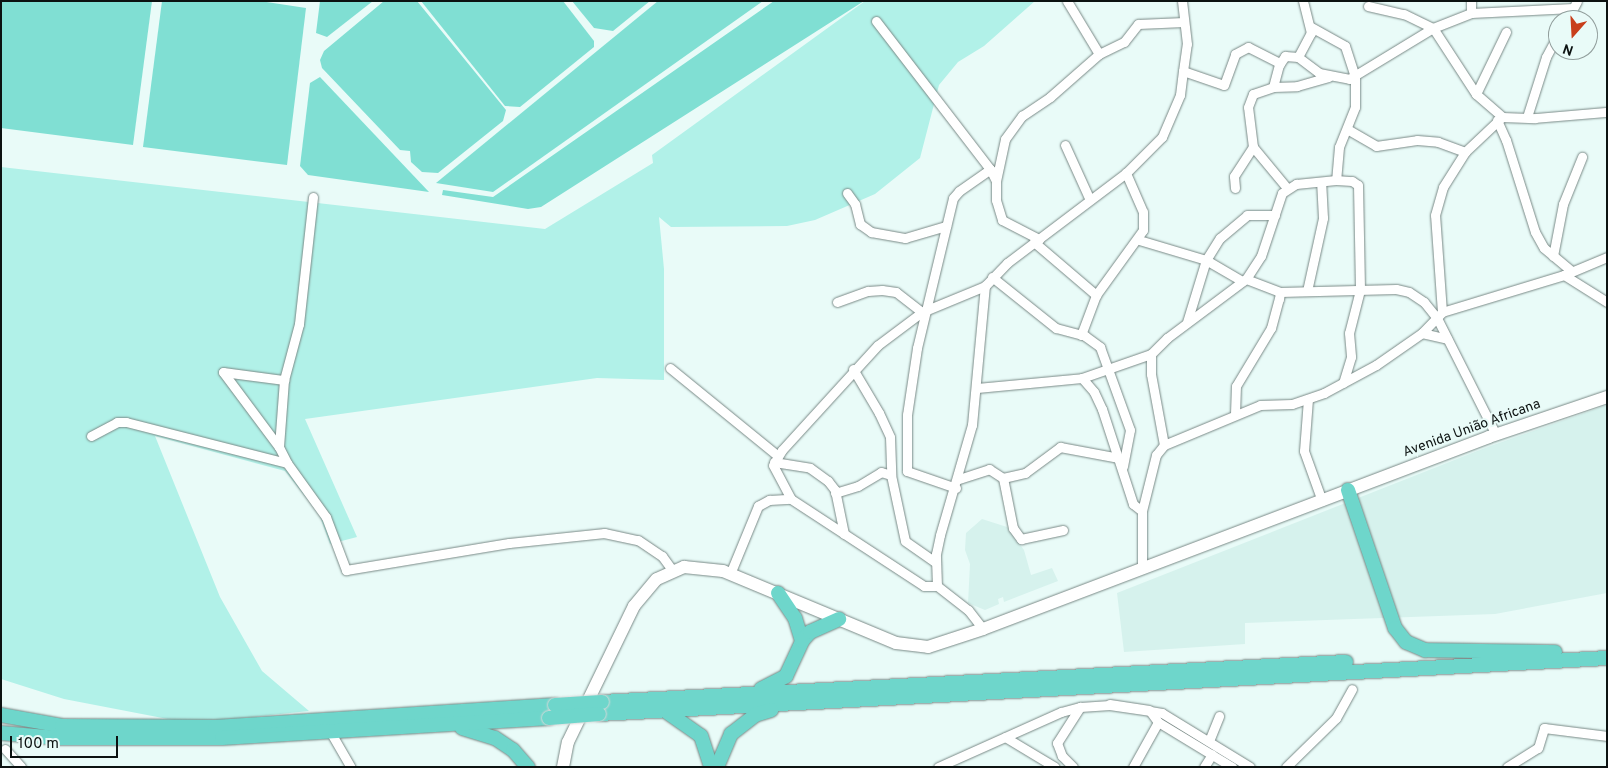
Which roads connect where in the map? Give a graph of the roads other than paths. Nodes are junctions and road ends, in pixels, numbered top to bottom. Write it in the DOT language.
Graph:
graph roads {
  1 [pos="1066,1"];
  2 [pos="1182,1"];
  3 [pos="1303,1"];
  4 [pos="1471,1"];
  5 [pos="1575,5"];
  6 [pos="1368,6"];
  7 [pos="1471,13"];
  8 [pos="876,21"];
  9 [pos="1184,22"];
  10 [pos="1311,27"];
  11 [pos="1433,28"];
  12 [pos="1506,32"];
  13 [pos="1548,53"];
  14 [pos="1099,54"];
  15 [pos="1298,57"];
  16 [pos="1280,63"];
  17 [pos="1183,71"];
  18 [pos="1355,76"];
  19 [pos="1329,77"];
  20 [pos="1273,87"];
  21 [pos="1476,94"];
  22 [pos="1607,112"];
  23 [pos="1527,117"];
  24 [pos="1499,118"];
  25 [pos="1347,129"];
  26 [pos="1065,144"];
  27 [pos="1253,148"];
  28 [pos="1465,152"];
  29 [pos="1582,157"];
  30 [pos="990,169"];
  31 [pos="1126,173"];
  32 [pos="1336,180"];
  33 [pos="996,181"];
  34 [pos="1321,183"];
  35 [pos="1235,188"];
  36 [pos="1287,188"];
  37 [pos="847,193"];
  38 [pos="313,198"];
  39 [pos="1090,200"];
  40 [pos="1275,216"];
  41 [pos="946,226"];
  42 [pos="1139,240"];
  43 [pos="1036,241"];
  44 [pos="1553,256"];
  45 [pos="1607,257"];
  46 [pos="1206,260"];
  47 [pos="1568,273"];
  48 [pos="992,277"];
  49 [pos="1244,280"];
  50 [pos="985,286"];
  51 [pos="1360,290"];
  52 [pos="1307,291"];
  53 [pos="1280,292"];
  54 [pos="1096,295"];
  55 [pos="837,302"];
  56 [pos="1607,302"];
  57 [pos="924,311"];
  58 [pos="1440,315"];
  59 [pos="1187,322"];
  60 [pos="1422,333"];
  61 [pos="1081,335"];
  62 [pos="1447,339"];
  63 [pos="1151,354"];
  64 [pos="670,368"];
  65 [pos="853,369"];
  66 [pos="1111,369"];
  67 [pos="1082,378"];
  68 [pos="284,380"];
  69 [pos="1343,383"];
  70 [pos="977,388"];
  71 [pos="1607,397"];
  72 [pos="1308,399"];
  73 [pos="1235,414"];
  74 [pos="1496,435"];
  75 [pos="91,436"];
  76 [pos="1164,445"];
  77 [pos="280,447"];
  78 [pos="776,459"];
  79 [pos="1121,462"];
  80 [pos="287,463"];
  81 [pos="892,475"];
  82 [pos="1004,478"];
  83 [pos="957,484"];
  84 [pos="1348,490"];
  85 [pos="835,493"];
  86 [pos="791,499"];
  87 [pos="1322,501"];
  88 [pos="1142,511"];
  89 [pos="1063,530"];
  90 [pos="844,534"];
  91 [pos="936,562"];
  92 [pos="1142,570"];
  93 [pos="673,571"];
  94 [pos="730,574"];
  95 [pos="937,586"];
  96 [pos="778,593"];
  97 [pos="838,619"];
  98 [pos="984,629"];
  99 [pos="802,641"];
  100 [pos="1607,649"];
  101 [pos="1555,652"];
  102 [pos="1607,658"];
  103 [pos="1352,689"];
  104 [pos="741,694"];
  105 [pos="783,705"];
  106 [pos="1110,705"];
  107 [pos="1080,706"];
  108 [pos="600,708"];
  109 [pos="664,710"];
  110 [pos="1150,711"];
  111 [pos="1,716"];
  112 [pos="1219,716"];
  113 [pos="1158,722"];
  114 [pos="446,725"];
  115 [pos="1,733"];
  116 [pos="331,733"];
  117 [pos="1607,736"];
  118 [pos="1005,737"];
  119 [pos="1209,741"];
  120 [pos="5,749"];
  121 [pos="1212,754"];
  122 [pos="945,765"];
  123 [pos="21,767"];
  124 [pos="351,767"];
  125 [pos="528,767"];
  126 [pos="563,767"];
  127 [pos="711,767"];
  128 [pos="717,767"];
  129 [pos="1055,767"];
  130 [pos="1073,767"];
  131 [pos="1133,767"];
  132 [pos="1204,767"];
  133 [pos="1232,767"];
  134 [pos="1250,767"];
  135 [pos="1286,767"];
  136 [pos="1507,767"];
  1 -- 14 [label="street"];
  2 -- 9 [label="street"];
  3 -- 10 [label="street"];
  4 -- 7 [label="street"];
  5 -- 7 [label="street"];
  6 -- 11 [label="street"];
  7 -- 11 [label="street"];
  8 -- 30 [label="street"];
  9 -- 14 [label="street"];
  9 -- 17 [label="street"];
  10 -- 15 [label="street"];
  10 -- 18 [label="street"];
  11 -- 18 [label="street"];
  11 -- 21 [label="street"];
  12 -- 21 [label="street"];
  13 -- 23 [label="street"];
  14 -- 33 [label="street"];
  15 -- 16 [label="street"];
  15 -- 19 [label="street"];
  16 -- 17 [label="street"];
  16 -- 20 [label="street"];
  17 -- 31 [label="street"];
  18 -- 19 [label="street"];
  18 -- 25 [label="street"];
  19 -- 20 [label="street"];
  20 -- 27 [label="street"];
  21 -- 24 [label="street"];
  22 -- 23 [label="street"];
  23 -- 24 [label="street"];
  24 -- 28 [label="street"];
  24 -- 44 [label="street"];
  25 -- 28 [label="street"];
  25 -- 32 [label="street"];
  26 -- 39 [label="street"];
  27 -- 35 [label="street"];
  27 -- 36 [label="street"];
  28 -- 58 [label="street"];
  29 -- 44 [label="street"];
  30 -- 33 [label="street"];
  30 -- 41 [label="street"];
  31 -- 39 [label="street"];
  31 -- 42 [label="street"];
  32 -- 34 [label="street"];
  32 -- 51 [label="street"];
  33 -- 43 [label="street"];
  34 -- 36 [label="street"];
  34 -- 52 [label="street"];
  36 -- 40 [label="street"];
  37 -- 41 [label="street"];
  38 -- 68 [label="street"];
  39 -- 43 [label="street"];
  40 -- 46 [label="street"];
  40 -- 49 [label="street"];
  41 -- 57 [label="street"];
  42 -- 46 [label="street"];
  42 -- 54 [label="street"];
  43 -- 48 [label="street"];
  43 -- 54 [label="street"];
  44 -- 47 [label="street"];
  45 -- 47 [label="street"];
  46 -- 49 [label="street"];
  46 -- 59 [label="street"];
  47 -- 56 [label="street"];
  47 -- 58 [label="street"];
  48 -- 50 [label="street"];
  48 -- 61 [label="street"];
  49 -- 53 [label="street"];
  49 -- 59 [label="street"];
  50 -- 57 [label="street"];
  50 -- 70 [label="street"];
  51 -- 52 [label="street"];
  51 -- 58 [label="street"];
  51 -- 69 [label="street"];
  52 -- 53 [label="street"];
  53 -- 73 [label="street"];
  54 -- 61 [label="street"];
  55 -- 57 [label="street"];
  57 -- 65 [label="street"];
  57 -- 83 [label="street"];
  58 -- 60 [label="street"];
  58 -- 62 [label="street"];
  59 -- 63 [label="street"];
  60 -- 62 [label="street"];
  60 -- 69 [label="street"];
  61 -- 66 [label="street"];
  62 -- 74 [label="street"];
  63 -- 66 [label="street"];
  63 -- 76 [label="street"];
  64 -- 78 [label="street"];
  65 -- 78 [label="street"];
  65 -- 81 [label="street"];
  66 -- 67 [label="street"];
  66 -- 79 [label="street"];
  67 -- 70 [label="street"];
  67 -- 79 [label="street"];
  68 -- 77 [label="street"];
  68 -- 77 [label="street"];
  69 -- 72 [label="street"];
  70 -- 83 [label="street"];
  71 -- 74 [label="main road, Avenida União Africana"];
  72 -- 73 [label="street"];
  72 -- 87 [label="street"];
  73 -- 76 [label="street"];
  74 -- 84 [label="main road, Avenida União Africana"];
  75 -- 80 [label="street"];
  76 -- 88 [label="street"];
  77 -- 80 [label="street"];
  78 -- 85 [label="street"];
  78 -- 86 [label="street"];
  79 -- 82 [label="street"];
  79 -- 88 [label="street"];
  80 -- 93 [label="street"];
  81 -- 85 [label="street"];
  81 -- 91 [label="street"];
  82 -- 83 [label="street"];
  82 -- 89 [label="street"];
  83 -- 91 [label="street"];
  84 -- 87 [label="main road, Avenida União Africana"];
  84 -- 101 [label="highway"];
  85 -- 90 [label="street"];
  86 -- 90 [label="street"];
  86 -- 94 [label="street"];
  87 -- 92 [label="main road, Avenida União Africana"];
  88 -- 92 [label="street"];
  90 -- 95 [label="street"];
  91 -- 95 [label="street"];
  92 -- 98 [label="main road, Avenida União Africana"];
  93 -- 94 [label="main road, Avenida União Africana"];
  93 -- 126 [label="main road"];
  94 -- 96 [label="main road, Avenida União Africana"];
  95 -- 98 [label="street"];
  96 -- 97 [label="main road, Avenida União Africana"];
  96 -- 99 [label="highway"];
  97 -- 98 [label="main road, Avenida União Africana"];
  97 -- 99 [label="highway"];
  99 -- 104 [label="highway"];
  100 -- 101 [label="highway"];
  101 -- 104 [label="highway"];
  102 -- 105 [label="highway"];
  103 -- 135 [label="street"];
  104 -- 108 [label="highway"];
  105 -- 109 [label="highway"];
  105 -- 128 [label="highway"];
  106 -- 107 [label="street"];
  106 -- 110 [label="street"];
  107 -- 118 [label="street"];
  107 -- 130 [label="street"];
  108 -- 109 [label="highway"];
  108 -- 111 [label="highway, bridge"];
  108 -- 114 [label="highway, bridge"];
  109 -- 127 [label="highway"];
  110 -- 113 [label="street"];
  110 -- 119 [label="street"];
  112 -- 119 [label="street"];
  113 -- 121 [label="street"];
  113 -- 131 [label="street"];
  114 -- 116 [label="highway"];
  114 -- 125 [label="highway"];
  115 -- 116 [label="highway"];
  116 -- 124 [label="street"];
  117 -- 136 [label="street"];
  118 -- 122 [label="street"];
  118 -- 129 [label="street"];
  119 -- 134 [label="street"];
  120 -- 123 [label="street"];
  121 -- 132 [label="street"];
  121 -- 133 [label="street"];
}
